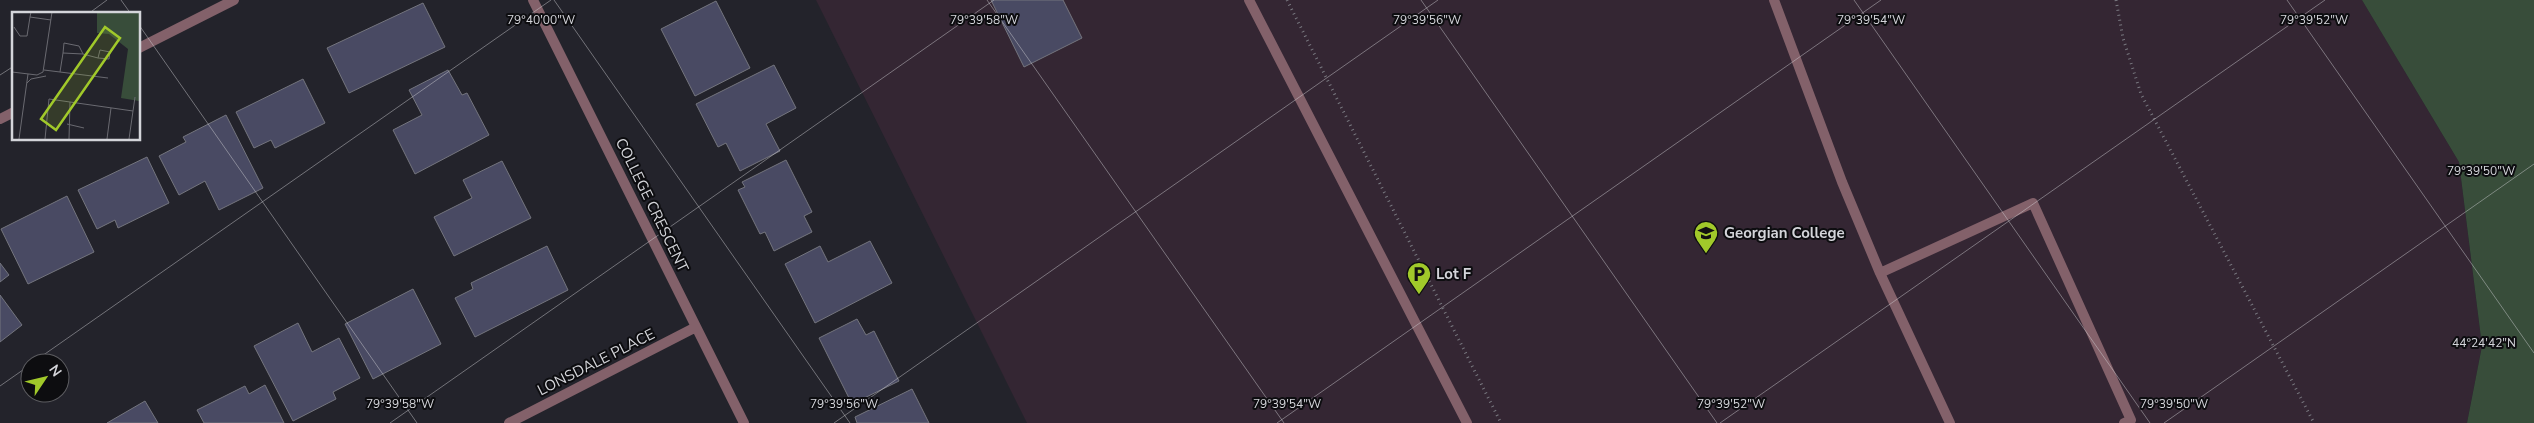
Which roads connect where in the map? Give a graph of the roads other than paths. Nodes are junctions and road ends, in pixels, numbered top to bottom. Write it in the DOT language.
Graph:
graph roads {
  1 [pos="234,0"];
  2 [pos="533,0"];
  3 [pos="1249,0"];
  4 [pos="1774,0"];
  5 [pos="140,47"];
  6 [pos="12,113"];
  7 [pos="0,119"];
  8 [pos="1880,273"];
  9 [pos="696,328"];
  10 [pos="510,423"];
  11 [pos="744,423"];
  12 [pos="1467,423"];
  13 [pos="1950,423"];
  14 [pos="2124,423"];
  1 -- 5 [label="street"];
  2 -- 9 [label="street, COLLEGE CRESCENT"];
  3 -- 12 [label="street"];
  4 -- 8 [label="street"];
  6 -- 7 [label="street"];
  8 -- 13 [label="street"];
  8 -- 14 [label="street"];
  9 -- 10 [label="street, LONSDALE PLACE"];
  9 -- 11 [label="street, COLLEGE CRESCENT"];
}
